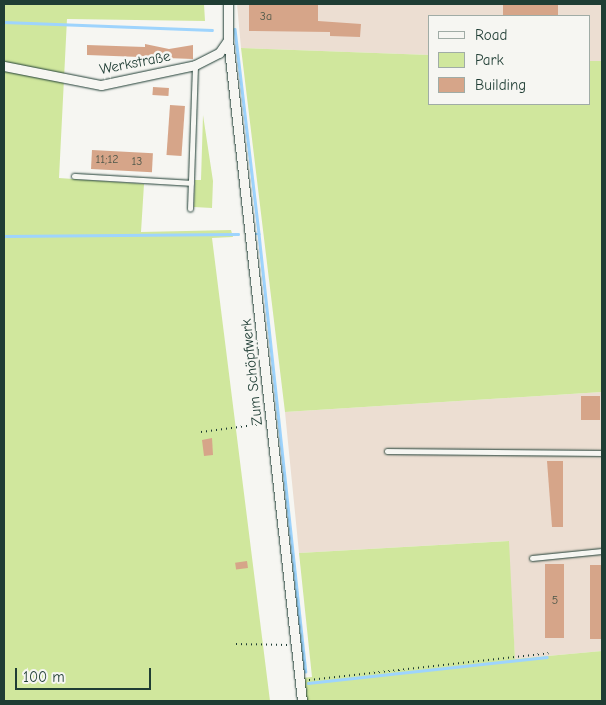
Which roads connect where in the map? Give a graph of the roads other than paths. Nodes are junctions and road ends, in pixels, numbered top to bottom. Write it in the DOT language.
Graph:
graph roads {
  1 [pos="228,4"];
  2 [pos="228,40"];
  3 [pos="195,65"];
  4 [pos="4,66"];
  5 [pos="74,176"];
  6 [pos="191,183"];
  7 [pos="190,209"];
  8 [pos="387,451"];
  9 [pos="602,453"];
  10 [pos="602,551"];
  11 [pos="532,558"];
  12 [pos="302,701"];
  1 -- 2 [label="street"];
  2 -- 3 [label="street, Werkstraße"];
  2 -- 12 [label="street, Zum Schöpfwerk"];
  3 -- 4 [label="street, Werkstraße"];
  3 -- 6 [label="lane"];
  5 -- 6 [label="lane"];
  6 -- 7 [label="lane"];
  8 -- 9 [label="lane"];
  10 -- 11 [label="lane"];
}
